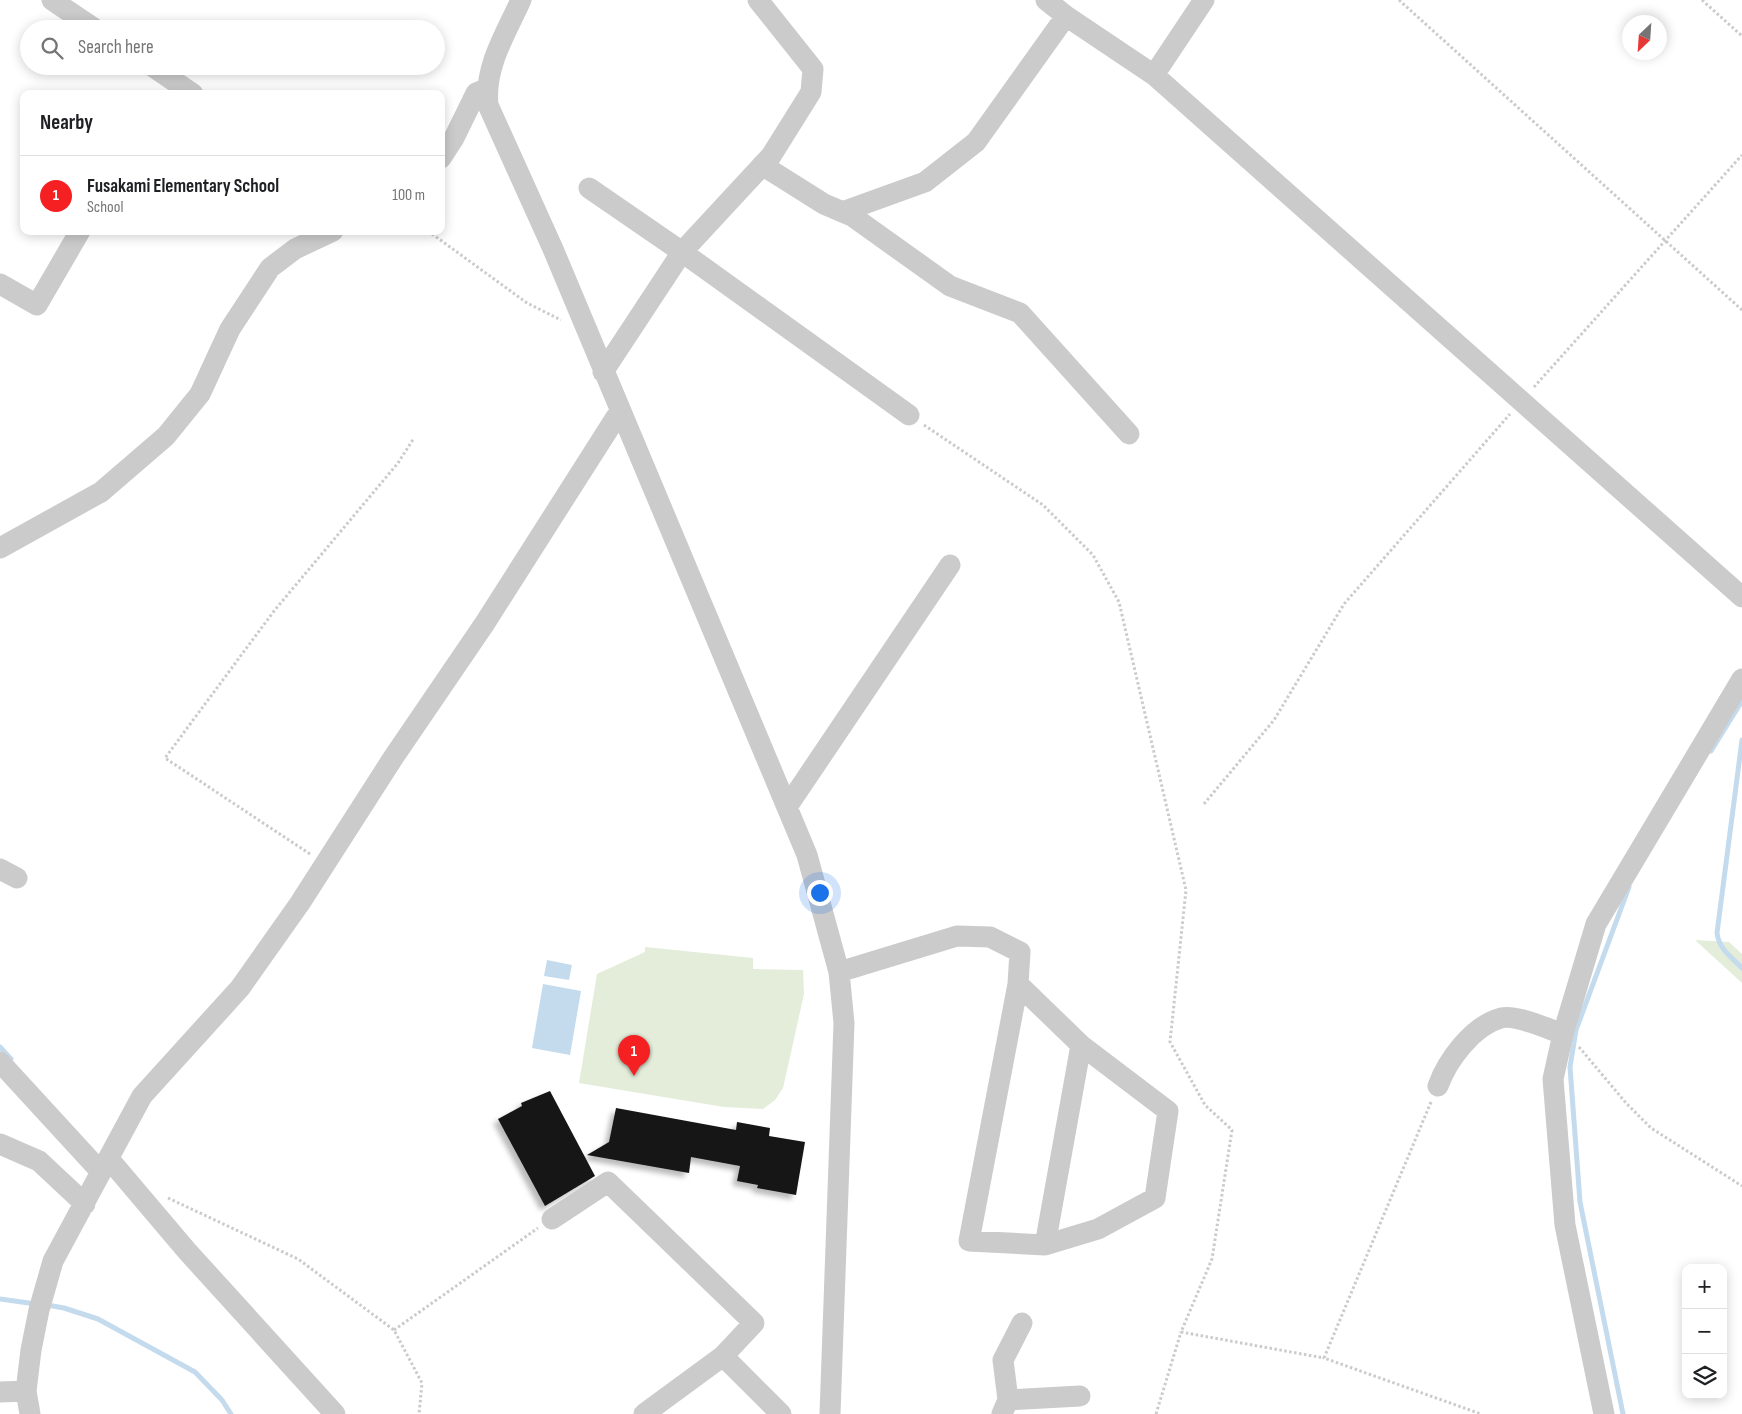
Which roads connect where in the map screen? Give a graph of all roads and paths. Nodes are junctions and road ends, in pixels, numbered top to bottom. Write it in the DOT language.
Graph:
graph roads {
  1 [pos="52,0"];
  2 [pos="521,0"];
  3 [pos="758,0"];
  4 [pos="1046,0"];
  5 [pos="1204,0"];
  6 [pos="1399,0"];
  7 [pos="1702,0"];
  8 [pos="1066,16"];
  9 [pos="82,20"];
  10 [pos="1742,36"];
  11 [pos="165,75"];
  12 [pos="1154,75"];
  13 [pos="486,89"];
  14 [pos="187,90"];
  15 [pos="445,152"];
  16 [pos="1742,155"];
  17 [pos="762,165"];
  18 [pos="589,188"];
  19 [pos="842,212"];
  20 [pos="78,235"];
  21 [pos="325,235"];
  22 [pos="434,235"];
  23 [pos="1664,242"];
  24 [pos="682,252"];
  25 [pos="0,284"];
  26 [pos="1742,310"];
  27 [pos="587,332"];
  28 [pos="603,372"];
  29 [pos="1521,402"];
  30 [pos="620,411"];
  31 [pos="909,415"];
  32 [pos="1129,434"];
  33 [pos="414,438"];
  34 [pos="0,548"];
  35 [pos="950,565"];
  36 [pos="1742,597"];
  37 [pos="1742,679"];
  38 [pos="1204,804"];
  39 [pos="787,807"];
  40 [pos="325,864"];
  41 [pos="839,972"];
  42 [pos="1018,984"];
  43 [pos="1563,1034"];
  44 [pos="1081,1045"];
  45 [pos="1582,1050"];
  46 [pos="0,1062"];
  47 [pos="1438,1086"];
  48 [pos="0,1144"];
  49 [pos="105,1166"];
  50 [pos="1742,1186"];
  51 [pos="160,1194"];
  52 [pos="85,1204"];
  53 [pos="552,1219"];
  54 [pos="1045,1245"];
  55 [pos="1022,1323"];
  56 [pos="394,1330"];
  57 [pos="1181,1332"];
  58 [pos="722,1356"];
  59 [pos="1324,1358"];
  60 [pos="26,1391"];
  61 [pos="0,1392"];
  62 [pos="1080,1396"];
  63 [pos="1005,1407"];
  64 [pos="30,1414"];
  65 [pos="335,1414"];
  66 [pos="419,1414"];
  67 [pos="644,1414"];
  68 [pos="781,1414"];
  69 [pos="830,1414"];
  70 [pos="1156,1414"];
  71 [pos="1481,1414"];
  72 [pos="1604,1414"];
  1 -- 9 [label="street"];
  2 -- 13 [label="street"];
  3 -- 17 [label="street"];
  4 -- 8 [label="street"];
  5 -- 12 [label="street"];
  6 -- 23 [label="path"];
  7 -- 10 [label="path"];
  8 -- 12 [label="street"];
  8 -- 19 [label="street"];
  11 -- 14 [label="street"];
  12 -- 29 [label="street"];
  13 -- 15 [label="street"];
  13 -- 27 [label="street"];
  16 -- 23 [label="path"];
  17 -- 19 [label="street"];
  17 -- 24 [label="street"];
  18 -- 24 [label="street"];
  19 -- 32 [label="street"];
  20 -- 25 [label="street"];
  21 -- 34 [label="street"];
  22 -- 27 [label="path"];
  23 -- 26 [label="path"];
  23 -- 29 [label="path"];
  24 -- 28 [label="street"];
  24 -- 31 [label="street"];
  27 -- 28 [label="street"];
  28 -- 30 [label="street"];
  29 -- 36 [label="street"];
  29 -- 38 [label="path"];
  30 -- 39 [label="street"];
  30 -- 40 [label="street"];
  31 -- 57 [label="path"];
  33 -- 40 [label="path"];
  35 -- 39 [label="street"];
  37 -- 43 [label="street"];
  39 -- 41 [label="street"];
  40 -- 49 [label="street"];
  41 -- 42 [label="street"];
  41 -- 69 [label="street"];
  42 -- 44 [label="street"];
  42 -- 54 [label="street"];
  43 -- 47 [label="street"];
  43 -- 72 [label="street"];
  44 -- 54 [label="street"];
  44 -- 54 [label="street"];
  45 -- 50 [label="path"];
  46 -- 49 [label="street"];
  47 -- 59 [label="path"];
  48 -- 52 [label="street"];
  49 -- 52 [label="street"];
  49 -- 65 [label="street"];
  51 -- 56 [label="path"];
  52 -- 60 [label="street"];
  53 -- 56 [label="path"];
  53 -- 58 [label="street"];
  55 -- 63 [label="street"];
  56 -- 66 [label="path"];
  57 -- 59 [label="path"];
  57 -- 70 [label="path"];
  58 -- 67 [label="street"];
  58 -- 68 [label="street"];
  59 -- 71 [label="path"];
  60 -- 61 [label="street"];
  60 -- 64 [label="street"];
  62 -- 63 [label="street"];
}
